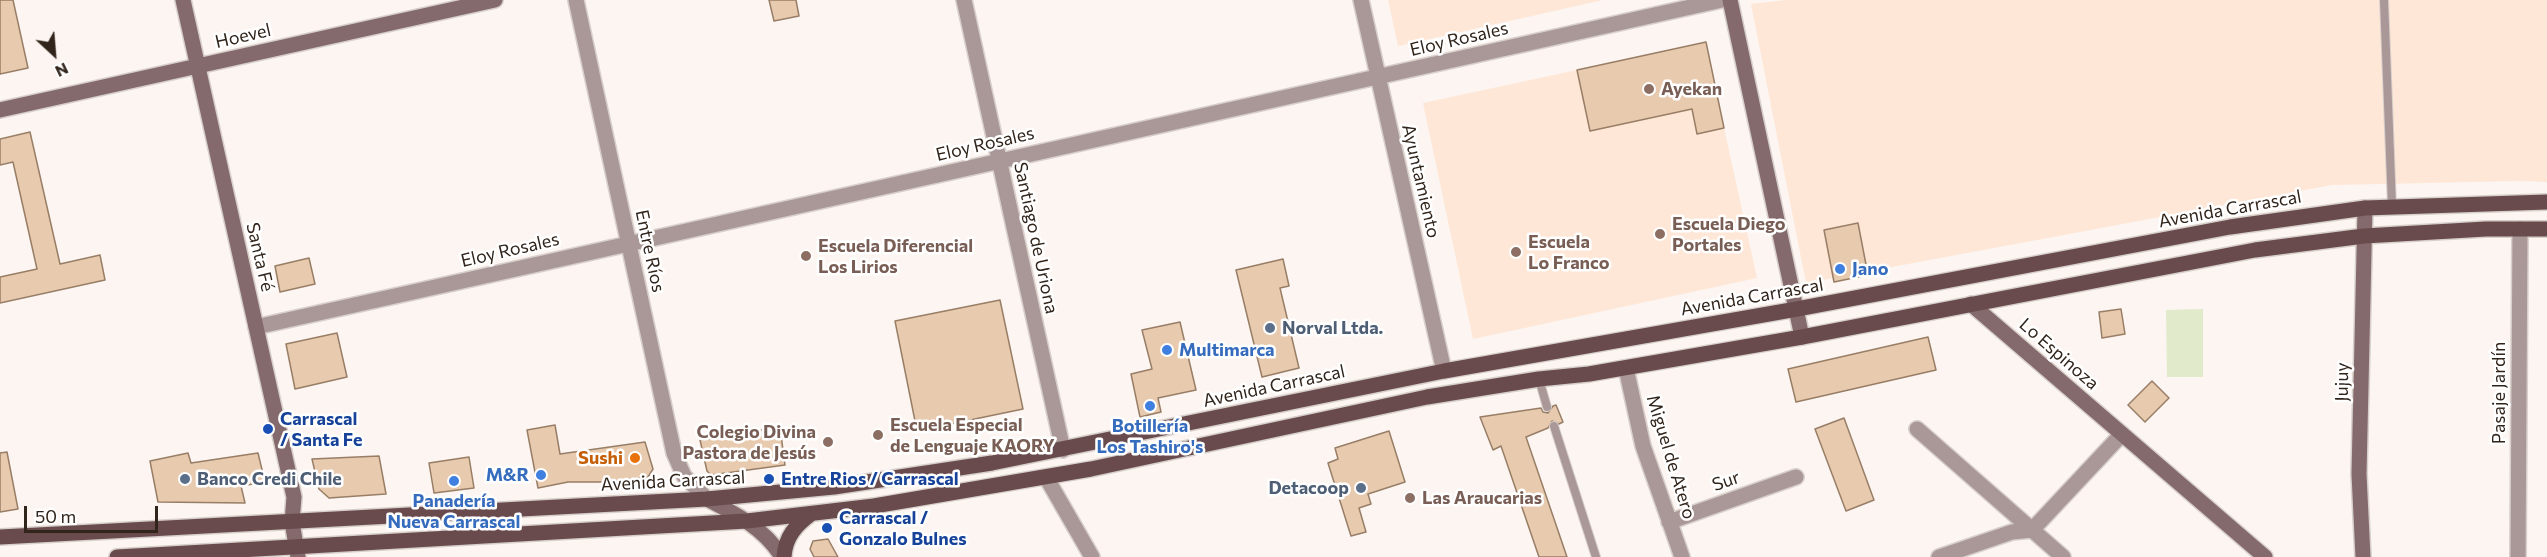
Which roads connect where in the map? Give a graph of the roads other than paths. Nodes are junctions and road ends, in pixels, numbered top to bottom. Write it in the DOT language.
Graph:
graph roads {
  1 [pos="183,0"];
  2 [pos="495,0"];
  3 [pos="576,0"];
  4 [pos="964,0"];
  5 [pos="1361,0"];
  6 [pos="1722,0"];
  7 [pos="1730,0"];
  8 [pos="2385,0"];
  9 [pos="198,67"];
  10 [pos="1378,77"];
  11 [pos="0,110"];
  12 [pos="999,161"];
  13 [pos="2547,202"];
  14 [pos="2392,206"];
  15 [pos="2365,208"];
  16 [pos="2520,229"];
  17 [pos="2547,229"];
  18 [pos="2364,236"];
  19 [pos="629,243"];
  20 [pos="1971,304"];
  21 [pos="1797,309"];
  22 [pos="255,327"];
  23 [pos="1802,336"];
  24 [pos="1626,368"];
  25 [pos="1444,371"];
  26 [pos="1539,380"];
  27 [pos="1547,407"];
  28 [pos="1554,426"];
  29 [pos="1917,429"];
  30 [pos="2122,434"];
  31 [pos="1063,450"];
  32 [pos="1046,477"];
  33 [pos="1796,477"];
  34 [pos="707,499"];
  35 [pos="812,513"];
  36 [pos="747,520"];
  37 [pos="292,522"];
  38 [pos="1669,522"];
  39 [pos="2032,530"];
  40 [pos="0,537"];
  41 [pos="297,552"];
  42 [pos="2260,556"];
  43 [pos="117,557"];
  44 [pos="783,557"];
  45 [pos="1092,557"];
  46 [pos="1596,557"];
  47 [pos="1682,557"];
  48 [pos="1939,557"];
  49 [pos="2063,557"];
  50 [pos="2363,557"];
  51 [pos="2518,557"];
  1 -- 9 [label="street, Santa Fé"];
  2 -- 9 [label="street, Hoevel"];
  3 -- 19 [label="street, Entre Ríos"];
  4 -- 12 [label="street, Santiago de Uriona"];
  5 -- 10 [label="street, Ayuntamiento"];
  6 -- 10 [label="street, Eloy Rosales"];
  7 -- 21 [label="street"];
  8 -- 14 [label="lane"];
  9 -- 11 [label="street, Hoevel"];
  9 -- 22 [label="street, Santa Fé"];
  10 -- 12 [label="street, Eloy Rosales"];
  10 -- 25 [label="street, Ayuntamiento"];
  12 -- 19 [label="street, Eloy Rosales"];
  12 -- 31 [label="street, Santiago de Uriona"];
  13 -- 14 [label="main road, Avenida Carrascal"];
  14 -- 15 [label="main road, Avenida Carrascal"];
  15 -- 18 [label="street, Jujuy"];
  15 -- 21 [label="main road, Avenida Carrascal"];
  16 -- 17 [label="main road"];
  16 -- 18 [label="main road"];
  16 -- 51 [label="street, Pasaje Jardín"];
  18 -- 20 [label="main road"];
  18 -- 50 [label="street, Jujuy"];
  19 -- 22 [label="street, Eloy Rosales"];
  19 -- 34 [label="street, Entre Ríos"];
  20 -- 23 [label="main road"];
  20 -- 30 [label="street, Lo Espinoza"];
  21 -- 23 [label="street"];
  21 -- 25 [label="main road, Avenida Carrascal"];
  22 -- 37 [label="street, Santa Fé"];
  23 -- 24 [label="main road"];
  24 -- 26 [label="main road"];
  24 -- 38 [label="street, Miguel de Atero"];
  25 -- 31 [label="main road, Avenida Carrascal"];
  26 -- 27 [label="lane"];
  26 -- 32 [label="main road"];
  28 -- 46 [label="lane"];
  29 -- 39 [label="street"];
  30 -- 39 [label="street"];
  30 -- 42 [label="street, Lo Espinoza"];
  31 -- 34 [label="main road, Avenida Carrascal"];
  32 -- 35 [label="main road"];
  32 -- 45 [label="street"];
  33 -- 38 [label="street, Sur"];
  34 -- 36 [label="street"];
  34 -- 37 [label="main road, Avenida Carrascal"];
  35 -- 36 [label="main road"];
  35 -- 44 [label="main road"];
  36 -- 41 [label="main road"];
  36 -- 44 [label="street"];
  37 -- 40 [label="main road, Avenida Carrascal"];
  37 -- 41 [label="street, Santa Fé"];
  38 -- 47 [label="street, Miguel de Atero"];
  39 -- 48 [label="street"];
  39 -- 49 [label="street"];
  41 -- 43 [label="main road"];
}
